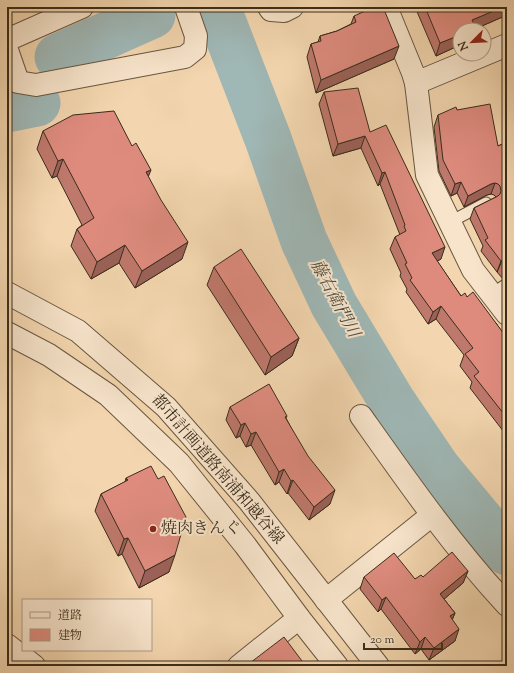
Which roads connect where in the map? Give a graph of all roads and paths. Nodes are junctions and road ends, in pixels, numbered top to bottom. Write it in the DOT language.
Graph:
graph roads {
  1 [pos="82,7"];
  2 [pos="186,7"];
  3 [pos="269,7"];
  4 [pos="292,7"];
  5 [pos="386,7"];
  6 [pos="7,40"];
  7 [pos="507,45"];
  8 [pos="7,50"];
  9 [pos="416,83"];
  10 [pos="12,88"];
  11 [pos="490,201"];
  12 [pos="450,222"];
  13 [pos="499,289"];
  14 [pos="7,292"];
  15 [pos="507,314"];
  16 [pos="7,333"];
  17 [pos="361,416"];
  18 [pos="432,515"];
  19 [pos="326,600"];
  20 [pos="507,605"];
  21 [pos="299,618"];
  22 [pos="7,645"];
  23 [pos="34,666"];
  24 [pos="240,666"];
  25 [pos="337,666"];
  26 [pos="378,666"];
  1 -- 6 [label="street"];
  2 -- 10 [label="street"];
  3 -- 4 [label="street"];
  5 -- 9 [label="street"];
  7 -- 9 [label="street"];
  8 -- 10 [label="street"];
  9 -- 12 [label="street"];
  11 -- 12 [label="lane"];
  12 -- 13 [label="street"];
  13 -- 15 [label="street"];
  14 -- 19 [label="street, 都市計画道路南浦和越谷線"];
  16 -- 21 [label="street, 都市計画道路南浦和越谷線"];
  17 -- 18 [label="street"];
  18 -- 19 [label="street"];
  18 -- 20 [label="street"];
  19 -- 26 [label="street, 都市計画道路南浦和越谷線"];
  21 -- 24 [label="street"];
  21 -- 25 [label="street, 都市計画道路南浦和越谷線"];
  22 -- 23 [label="street"];
}
